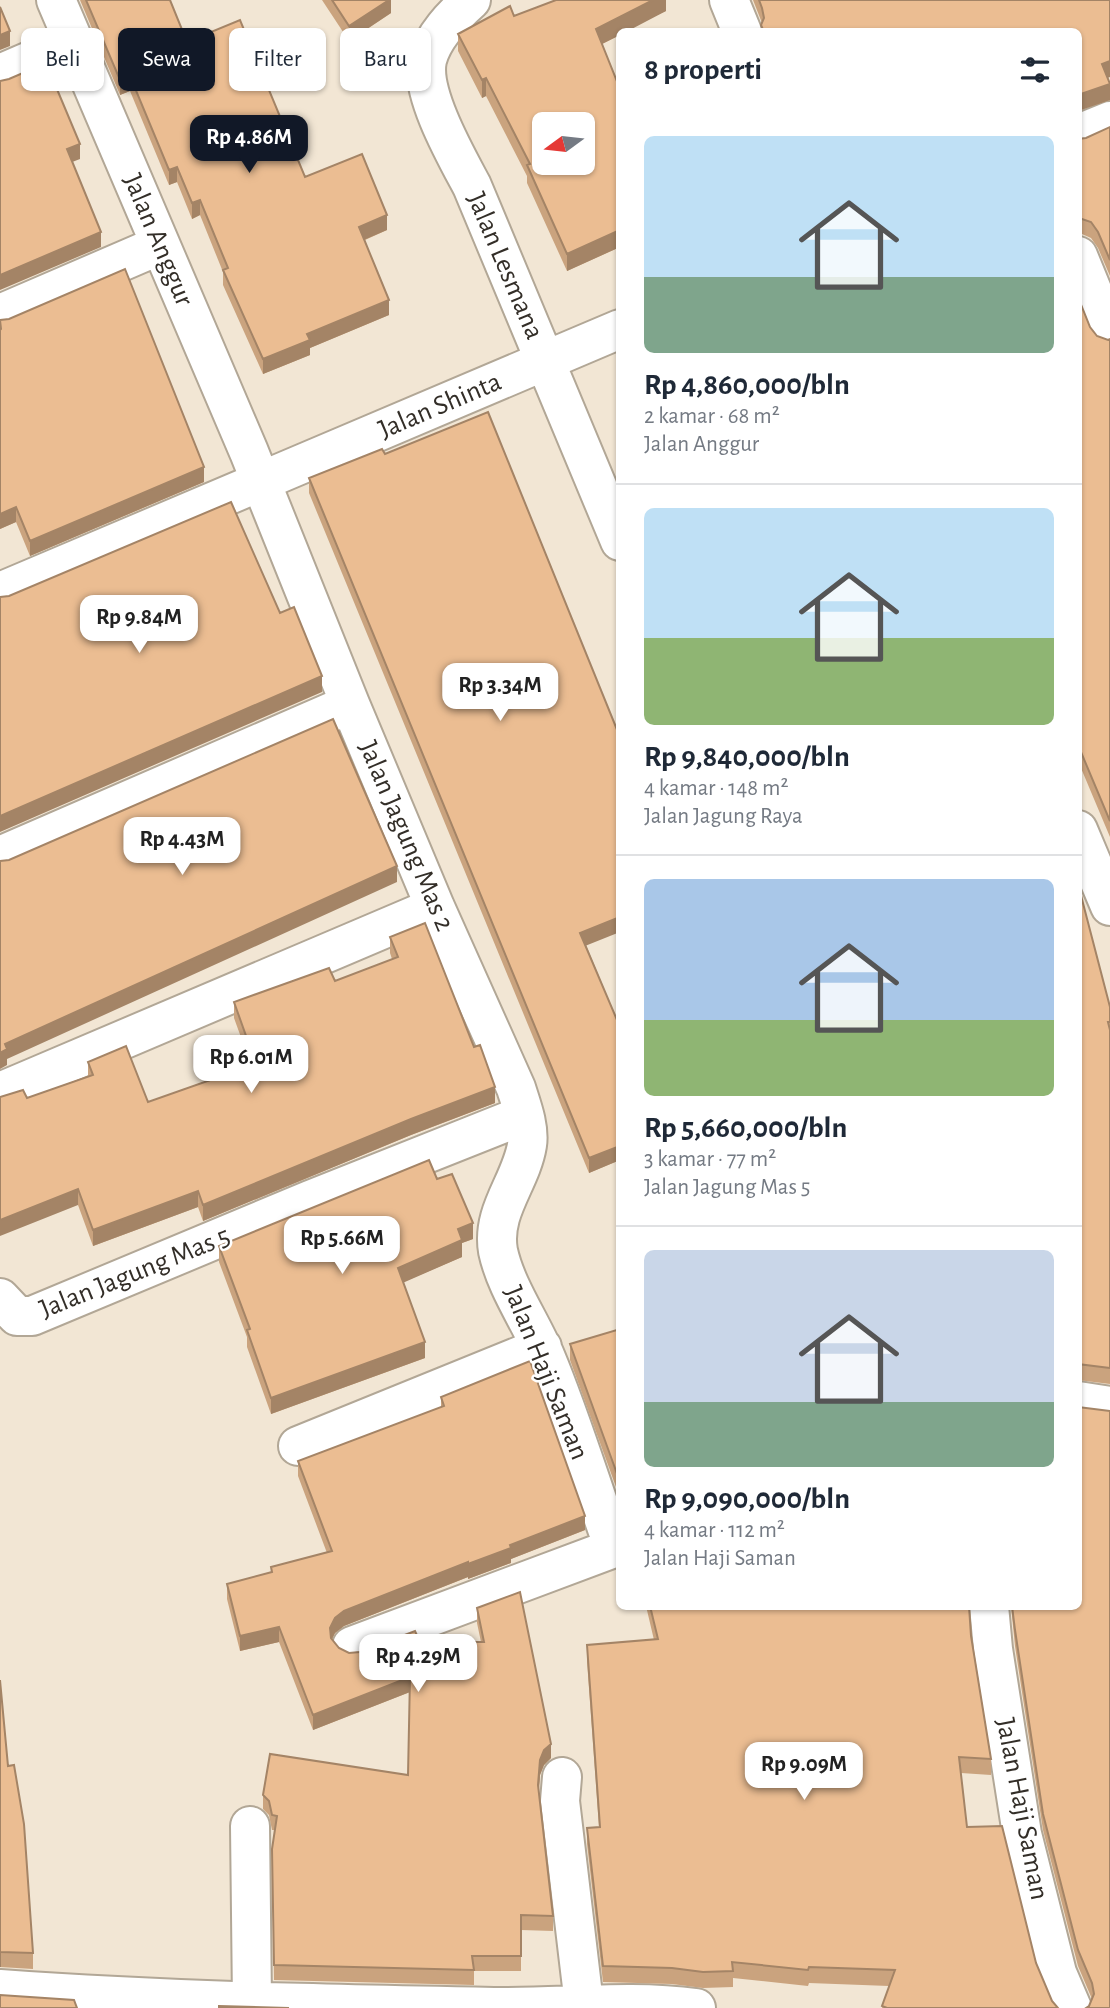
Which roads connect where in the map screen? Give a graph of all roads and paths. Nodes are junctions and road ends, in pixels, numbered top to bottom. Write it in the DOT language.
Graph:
graph roads {
  1 [pos="56,0"];
  2 [pos="471,0"];
  3 [pos="68,28"];
  4 [pos="21,65"];
  5 [pos="0,74"];
  6 [pos="95,91"];
  7 [pos="1110,121"];
  8 [pos="1082,132"];
  9 [pos="160,245"];
  10 [pos="1082,266"];
  11 [pos="0,314"];
  12 [pos="616,331"];
  13 [pos="1110,334"];
  14 [pos="544,362"];
  15 [pos="260,480"];
  16 [pos="616,532"];
  17 [pos="0,592"];
  18 [pos="350,704"];
  19 [pos="1082,840"];
  20 [pos="0,856"];
  21 [pos="1110,906"];
  22 [pos="435,907"];
  23 [pos="0,1092"];
  24 [pos="524,1115"];
  25 [pos="509,1192"];
  26 [pos="8,1307"];
  27 [pos="541,1347"];
  28 [pos="1082,1402"];
  29 [pos="1110,1406"];
  30 [pos="298,1446"];
  31 [pos="616,1544"];
  32 [pos="616,1547"];
  33 [pos="989,1610"];
  34 [pos="352,1646"];
  35 [pos="562,1777"];
  36 [pos="250,1826"];
  37 [pos="0,1989"];
  38 [pos="92,2002"];
  39 [pos="252,2002"];
  40 [pos="584,2004"];
  41 [pos="305,2006"];
  42 [pos="504,2008"];
  43 [pos="696,2008"];
  44 [pos="1072,2008"];
  1 -- 3 [label="street, Jalan Anggur"];
  2 -- 14 [label="street, Jalan Lesmana"];
  4 -- 5 [label="street"];
  6 -- 9 [label="street, Jalan Anggur"];
  7 -- 8 [label="street"];
  9 -- 11 [label="street"];
  9 -- 15 [label="street, Jalan Anggur"];
  10 -- 13 [label="street"];
  12 -- 14 [label="street, Jalan Shinta"];
  14 -- 15 [label="street, Jalan Shinta"];
  14 -- 16 [label="street, Jalan Lesmana"];
  15 -- 17 [label="street, Jalan Shinta"];
  15 -- 18 [label="street, Jalan Jagung Mas 2"];
  18 -- 20 [label="street"];
  18 -- 22 [label="street, Jalan Jagung Mas 2"];
  19 -- 21 [label="street"];
  22 -- 23 [label="street"];
  22 -- 24 [label="street, Jalan Jagung Mas 2"];
  24 -- 25 [label="street, Jalan Jagung Mas 2"];
  24 -- 26 [label="street, Jalan Jagung Mas 5"];
  25 -- 27 [label="street, Jalan Haji Saman"];
  27 -- 30 [label="street"];
  27 -- 31 [label="street, Jalan Haji Saman"];
  28 -- 29 [label="street"];
  32 -- 34 [label="street"];
  33 -- 44 [label="street, Jalan Haji Saman"];
  35 -- 40 [label="street"];
  36 -- 39 [label="street"];
  37 -- 38 [label="street"];
  38 -- 39 [label="street"];
  39 -- 41 [label="street"];
  40 -- 42 [label="street"];
  40 -- 43 [label="street"];
  41 -- 42 [label="street"];
}
